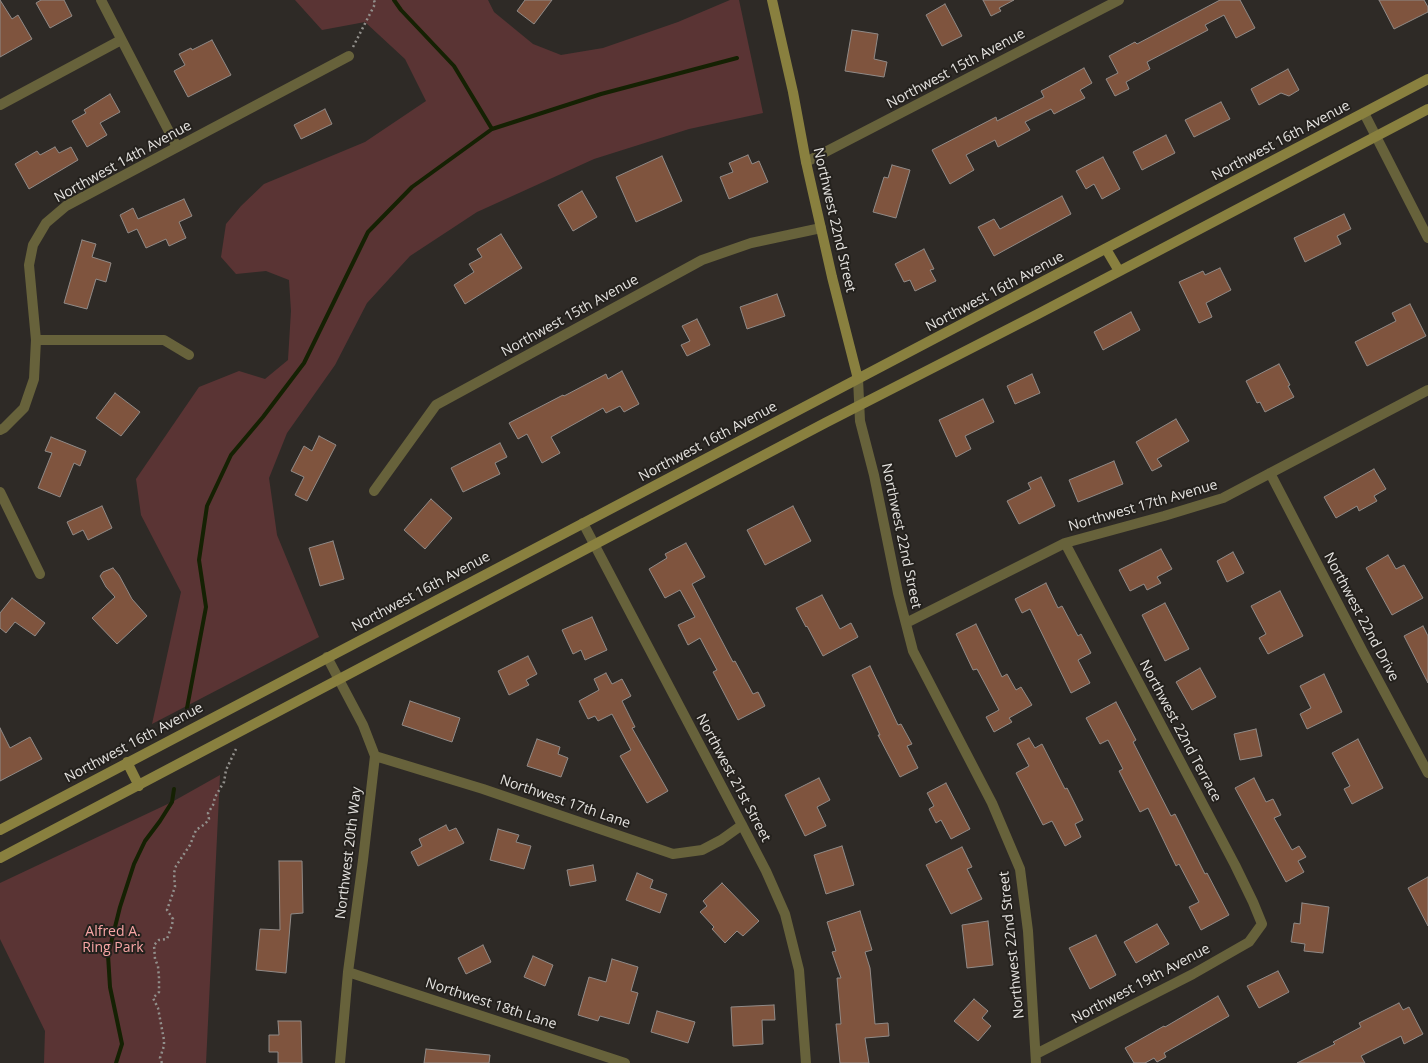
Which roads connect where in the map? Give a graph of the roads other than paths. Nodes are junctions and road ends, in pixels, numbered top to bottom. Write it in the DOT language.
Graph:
graph roads {
  1 [pos="101,0"];
  2 [pos="772,0"];
  3 [pos="1119,0"];
  4 [pos="121,40"];
  5 [pos="349,56"];
  6 [pos="1428,79"];
  7 [pos="0,105"];
  8 [pos="1428,109"];
  9 [pos="1364,114"];
  10 [pos="1377,137"];
  11 [pos="177,147"];
  12 [pos="806,162"];
  13 [pos="821,228"];
  14 [pos="1428,238"];
  15 [pos="1106,249"];
  16 [pos="1119,271"];
  17 [pos="36,340"];
  18 [pos="189,355"];
  19 [pos="858,379"];
  20 [pos="1428,390"];
  21 [pos="859,406"];
  22 [pos="0,430"];
  23 [pos="1270,472"];
  24 [pos="374,491"];
  25 [pos="0,492"];
  26 [pos="583,523"];
  27 [pos="1065,543"];
  28 [pos="595,545"];
  29 [pos="40,574"];
  30 [pos="906,623"];
  31 [pos="327,657"];
  32 [pos="339,679"];
  33 [pos="374,756"];
  34 [pos="127,762"];
  35 [pos="1428,774"];
  36 [pos="139,786"];
  37 [pos="742,824"];
  38 [pos="0,830"];
  39 [pos="0,858"];
  40 [pos="1256,933"];
  41 [pos="348,972"];
  42 [pos="1036,1058"];
  43 [pos="340,1063"];
  44 [pos="625,1063"];
  45 [pos="806,1063"];
  1 -- 4 [label="street"];
  2 -- 12 [label="main road, Northwest 22nd Street"];
  3 -- 12 [label="street, Northwest 15th Avenue"];
  4 -- 7 [label="street"];
  4 -- 11 [label="street"];
  5 -- 11 [label="street, Northwest 14th Avenue"];
  6 -- 9 [label="main road, Northwest 16th Avenue"];
  8 -- 10 [label="main road"];
  9 -- 10 [label="street"];
  9 -- 15 [label="main road, Northwest 16th Avenue"];
  10 -- 14 [label="street"];
  10 -- 16 [label="main road"];
  11 -- 17 [label="street, Northwest 14th Avenue"];
  12 -- 13 [label="main road, Northwest 22nd Street"];
  13 -- 19 [label="main road, Northwest 22nd Street"];
  13 -- 24 [label="street, Northwest 15th Avenue"];
  15 -- 16 [label="main road"];
  15 -- 19 [label="main road, Northwest 16th Avenue"];
  16 -- 21 [label="main road"];
  17 -- 18 [label="street"];
  17 -- 22 [label="street, Northwest 14th Avenue"];
  19 -- 21 [label="street, Northwest 22nd Street"];
  19 -- 26 [label="main road, Northwest 16th Avenue"];
  20 -- 23 [label="street, Northwest 17th Avenue"];
  21 -- 28 [label="main road"];
  21 -- 30 [label="street, Northwest 22nd Street"];
  23 -- 27 [label="street, Northwest 17th Avenue"];
  23 -- 35 [label="street, Northwest 22nd Drive"];
  25 -- 29 [label="street"];
  26 -- 28 [label="street, Northwest 21st Street"];
  26 -- 31 [label="main road, Northwest 16th Avenue"];
  27 -- 30 [label="street, Northwest 17th Avenue"];
  27 -- 40 [label="street, Northwest 22nd Terrace"];
  28 -- 32 [label="main road"];
  28 -- 37 [label="street, Northwest 21st Street"];
  30 -- 42 [label="street, Northwest 22nd Street"];
  31 -- 32 [label="street, Northwest 20th Way"];
  31 -- 34 [label="main road, Northwest 16th Avenue"];
  32 -- 33 [label="street, Northwest 20th Way"];
  32 -- 36 [label="main road"];
  33 -- 37 [label="street, Northwest 17th Lane"];
  33 -- 41 [label="street, Northwest 20th Way"];
  34 -- 36 [label="main road"];
  34 -- 38 [label="main road, Northwest 16th Avenue"];
  36 -- 39 [label="main road"];
  37 -- 45 [label="street, Northwest 21st Street"];
  40 -- 42 [label="street, Northwest 19th Avenue"];
  41 -- 43 [label="street, Northwest 20th Way"];
  41 -- 44 [label="street, Northwest 18th Lane"];
}
